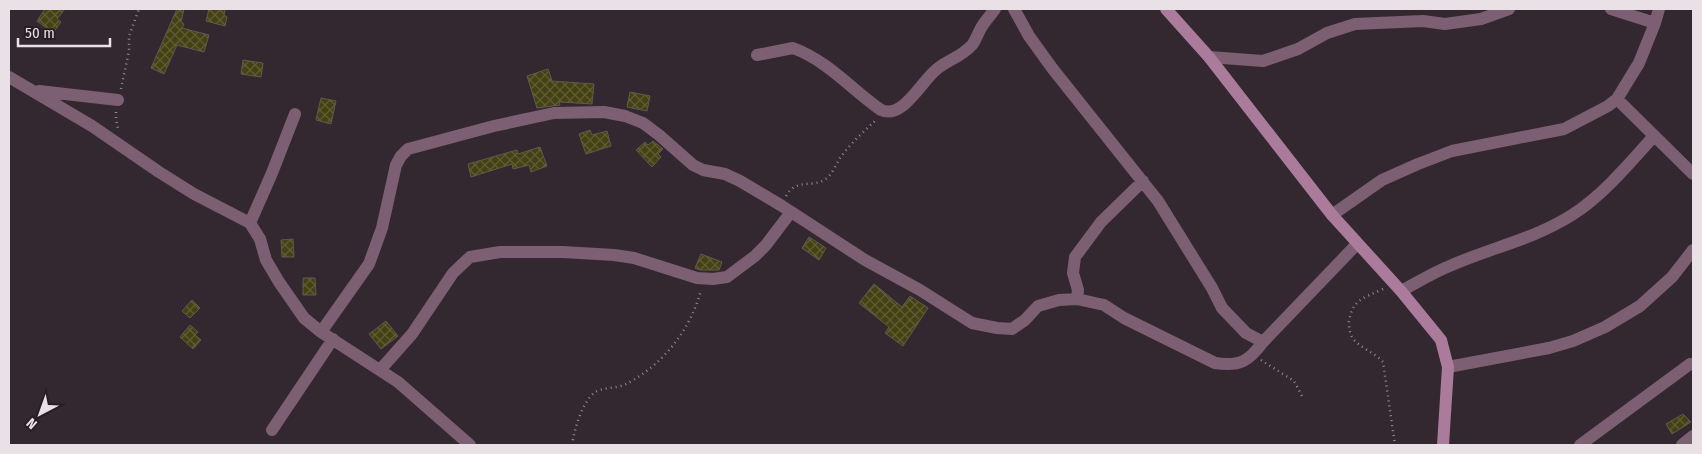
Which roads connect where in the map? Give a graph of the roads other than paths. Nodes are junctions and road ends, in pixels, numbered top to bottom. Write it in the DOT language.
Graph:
graph roads {
  1 [pos="995,9"];
  2 [pos="1014,9"];
  3 [pos="1166,9"];
  4 [pos="1509,9"];
  5 [pos="1611,9"];
  6 [pos="1659,9"];
  7 [pos="1470,14"];
  8 [pos="1655,23"];
  9 [pos="757,55"];
  10 [pos="1209,57"];
  11 [pos="9,77"];
  12 [pos="34,91"];
  13 [pos="1617,99"];
  14 [pos="118,100"];
  15 [pos="295,114"];
  16 [pos="1654,136"];
  17 [pos="1693,174"];
  18 [pos="1143,181"];
  19 [pos="786,209"];
  20 [pos="1332,216"];
  21 [pos="250,223"];
  22 [pos="1357,244"];
  23 [pos="1693,250"];
  24 [pos="1398,288"];
  25 [pos="1076,299"];
  26 [pos="321,332"];
  27 [pos="333,340"];
  28 [pos="1263,342"];
  29 [pos="1690,364"];
  30 [pos="1448,367"];
  31 [pos="380,370"];
  32 [pos="272,430"];
  33 [pos="1693,436"];
  34 [pos="470,445"];
  35 [pos="1443,445"];
  36 [pos="1580,445"];
  37 [pos="1682,445"];
  1 -- 9 [label="street"];
  2 -- 18 [label="street"];
  3 -- 10 [label="street"];
  4 -- 7 [label="street"];
  5 -- 8 [label="street"];
  6 -- 8 [label="street"];
  7 -- 10 [label="street"];
  8 -- 13 [label="street"];
  10 -- 20 [label="street"];
  11 -- 12 [label="street"];
  12 -- 14 [label="street"];
  12 -- 21 [label="street"];
  13 -- 16 [label="street"];
  13 -- 20 [label="street"];
  15 -- 21 [label="street"];
  16 -- 17 [label="street"];
  16 -- 24 [label="street"];
  18 -- 25 [label="street"];
  18 -- 28 [label="street"];
  19 -- 25 [label="street"];
  19 -- 26 [label="street"];
  19 -- 31 [label="street"];
  20 -- 22 [label="street"];
  21 -- 26 [label="street"];
  22 -- 24 [label="street"];
  22 -- 28 [label="street"];
  23 -- 30 [label="street"];
  24 -- 30 [label="street"];
  25 -- 28 [label="street"];
  26 -- 27 [label="street"];
  27 -- 31 [label="street"];
  27 -- 32 [label="street"];
  29 -- 36 [label="street"];
  30 -- 35 [label="street"];
  31 -- 34 [label="street"];
  33 -- 37 [label="street"];
}
